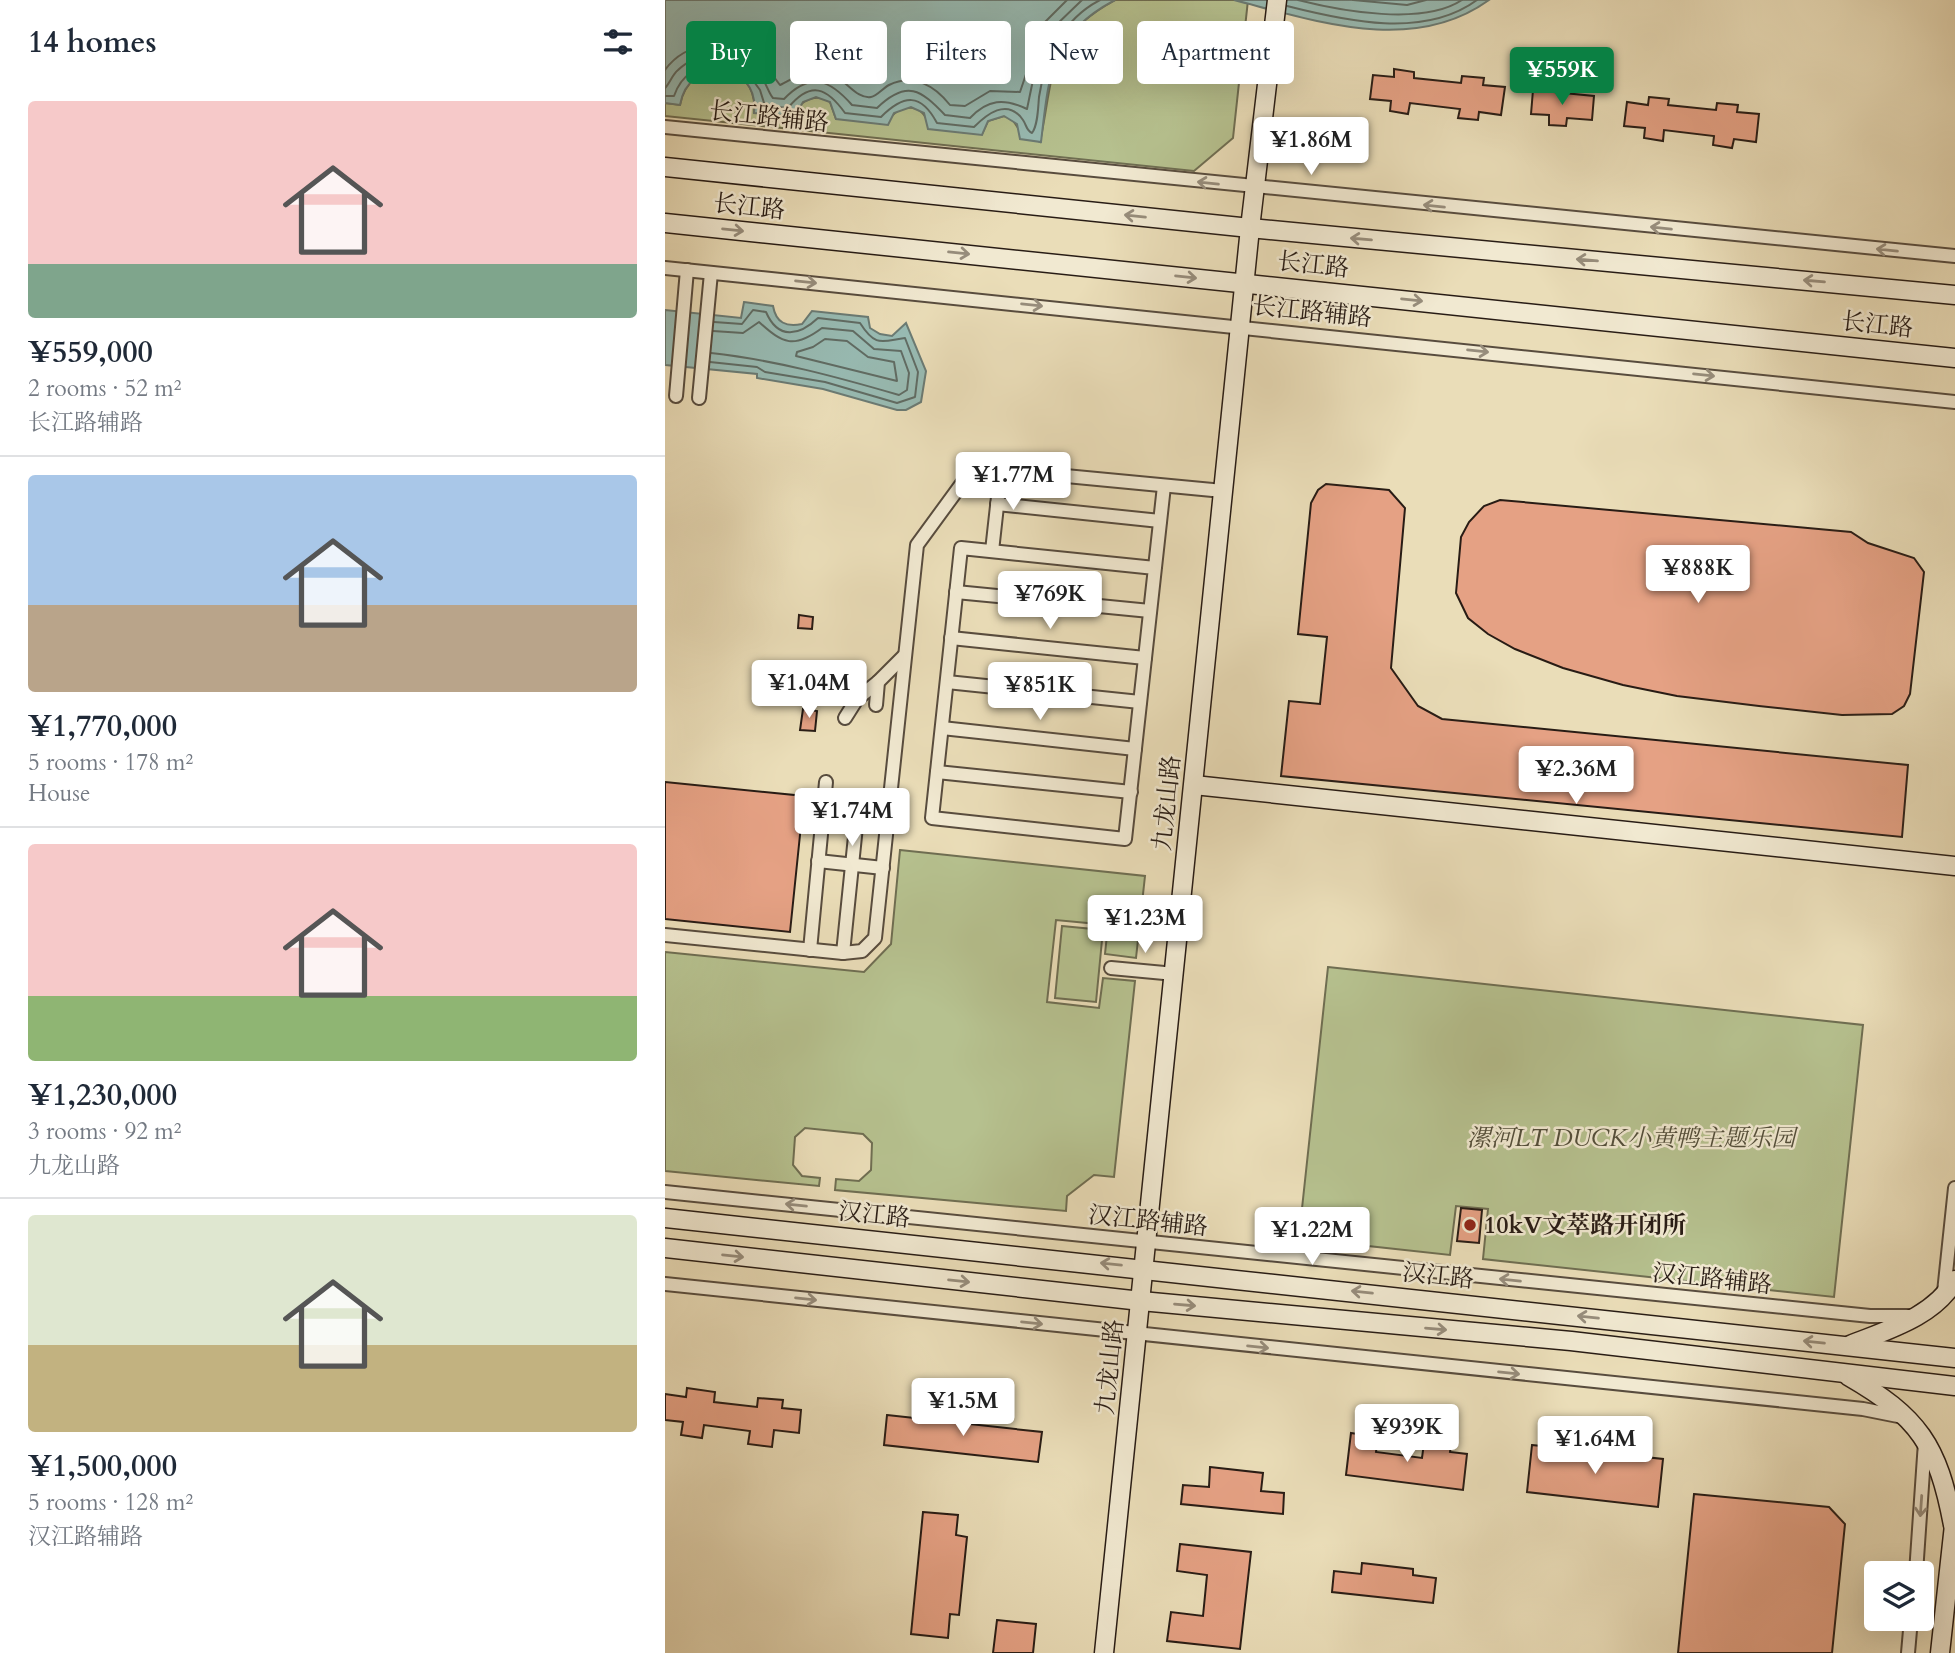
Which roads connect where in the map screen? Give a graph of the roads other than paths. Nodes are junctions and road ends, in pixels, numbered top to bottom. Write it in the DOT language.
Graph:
graph roads {
  1 [pos="1277,0"];
  2 [pos="665,127"];
  3 [pos="665,167"];
  4 [pos="1254,188"];
  5 [pos="665,223"];
  6 [pos="1250,228"];
  7 [pos="1955,256"];
  8 [pos="665,268"];
  9 [pos="687,270"];
  10 [pos="711,272"];
  11 [pos="1245,283"];
  12 [pos="1951,293"];
  13 [pos="1240,326"];
  14 [pos="1935,356"];
  15 [pos="1955,358"];
  16 [pos="1955,371"];
  17 [pos="676,396"];
  18 [pos="699,398"];
  19 [pos="1955,402"];
  20 [pos="1001,470"];
  21 [pos="1164,486"];
  22 [pos="1223,491"];
  23 [pos="997,504"];
  24 [pos="1160,521"];
  25 [pos="992,551"];
  26 [pos="1155,568"];
  27 [pos="956,592"];
  28 [pos="1150,611"];
  29 [pos="951,638"];
  30 [pos="905,655"];
  31 [pos="1145,659"];
  32 [pos="878,682"];
  33 [pos="947,682"];
  34 [pos="1140,702"];
  35 [pos="876,705"];
  36 [pos="845,718"];
  37 [pos="942,728"];
  38 [pos="1135,749"];
  39 [pos="937,772"];
  40 [pos="825,782"];
  41 [pos="1194,785"];
  42 [pos="1131,792"];
  43 [pos="858,807"];
  44 [pos="818,860"];
  45 [pos="852,864"];
  46 [pos="1955,866"];
  47 [pos="883,868"];
  48 [pos="665,935"];
  49 [pos="810,950"];
  50 [pos="843,953"];
  51 [pos="1111,968"];
  52 [pos="1175,974"];
  53 [pos="1955,1188"];
  54 [pos="665,1192"];
  55 [pos="665,1218"];
  56 [pos="1148,1242"];
  57 [pos="665,1248"];
  58 [pos="1146,1268"];
  59 [pos="1955,1280"];
  60 [pos="665,1284"];
  61 [pos="1943,1296"];
  62 [pos="1141,1301"];
  63 [pos="1919,1316"];
  64 [pos="1138,1334"];
  65 [pos="1848,1346"];
  66 [pos="1955,1358"];
  67 [pos="1842,1373"];
  68 [pos="1955,1386"];
  69 [pos="1910,1418"];
  70 [pos="1925,1438"];
  71 [pos="1954,1519"];
  72 [pos="1917,1561"];
  73 [pos="1910,1631"];
  74 [pos="1104,1653"];
  75 [pos="1907,1653"];
  76 [pos="1940,1653"];
  1 -- 4 [label="street, 九龙山路"];
  4 -- 2 [label="street, 长江路辅路, one-way"];
  6 -- 3 [label="street, 长江路, one-way"];
  4 -- 6 [label="street, 九龙山路"];
  7 -- 4 [label="street, 长江路辅路, one-way"];
  5 -- 11 [label="street, 长江路, one-way"];
  6 -- 11 [label="street, 九龙山路"];
  12 -- 6 [label="street, 长江路, one-way"];
  8 -- 9 [label="street, 长江路辅路"];
  9 -- 10 [label="street, 长江路辅路"];
  9 -- 17 [label="street"];
  10 -- 13 [label="street, 长江路辅路, one-way"];
  10 -- 18 [label="street"];
  11 -- 13 [label="street, 九龙山路"];
  11 -- 14 [label="street, 长江路, one-way"];
  13 -- 19 [label="street, 长江路辅路, one-way"];
  13 -- 22 [label="street, 九龙山路"];
  14 -- 15 [label="street, 长江路"];
  14 -- 16 [label="street"];
  20 -- 21 [label="street"];
  20 -- 23 [label="street"];
  20 -- 30 [label="street"];
  21 -- 22 [label="street"];
  21 -- 24 [label="street"];
  22 -- 41 [label="street, 九龙山路"];
  23 -- 24 [label="street"];
  23 -- 25 [label="street"];
  24 -- 26 [label="street"];
  25 -- 26 [label="street"];
  25 -- 27 [label="street"];
  26 -- 28 [label="street"];
  27 -- 28 [label="street"];
  27 -- 29 [label="street"];
  28 -- 31 [label="street"];
  29 -- 31 [label="street"];
  29 -- 33 [label="street"];
  30 -- 32 [label="street"];
  30 -- 47 [label="street"];
  31 -- 34 [label="street"];
  32 -- 35 [label="street"];
  32 -- 36 [label="street"];
  33 -- 34 [label="street"];
  33 -- 37 [label="street"];
  34 -- 38 [label="street"];
  37 -- 38 [label="street"];
  37 -- 39 [label="street"];
  38 -- 42 [label="street"];
  39 -- 42 [label="street"];
  39 -- 42 [label="street"];
  40 -- 44 [label="street"];
  41 -- 46 [label="street"];
  41 -- 52 [label="street, 九龙山路"];
  43 -- 45 [label="street"];
  44 -- 45 [label="street"];
  44 -- 49 [label="street"];
  45 -- 47 [label="street"];
  45 -- 50 [label="street"];
  47 -- 50 [label="street"];
  48 -- 49 [label="street"];
  49 -- 50 [label="street"];
  51 -- 52 [label="street"];
  52 -- 56 [label="street, 九龙山路"];
  53 -- 61 [label="street"];
  56 -- 54 [label="street, 汉江路辅路, one-way"];
  58 -- 55 [label="street, 汉江路, one-way"];
  56 -- 58 [label="street, 九龙山路"];
  63 -- 56 [label="street, 汉江路辅路, one-way"];
  57 -- 62 [label="street, one-way"];
  58 -- 62 [label="street, 九龙山路"];
  65 -- 58 [label="street, 汉江路, one-way"];
  59 -- 61 [label="street"];
  60 -- 64 [label="street, one-way"];
  61 -- 63 [label="street"];
  62 -- 64 [label="street, 九龙山路"];
  62 -- 67 [label="street, one-way"];
  63 -- 65 [label="street"];
  64 -- 69 [label="street, one-way"];
  64 -- 74 [label="street, 九龙山路"];
  65 -- 66 [label="street, 汉江路"];
  67 -- 68 [label="street"];
  67 -- 69 [label="street"];
  69 -- 70 [label="street"];
  70 -- 71 [label="street"];
  70 -- 72 [label="street, one-way"];
  71 -- 76 [label="street"];
  73 -- 75 [label="street"];
}
